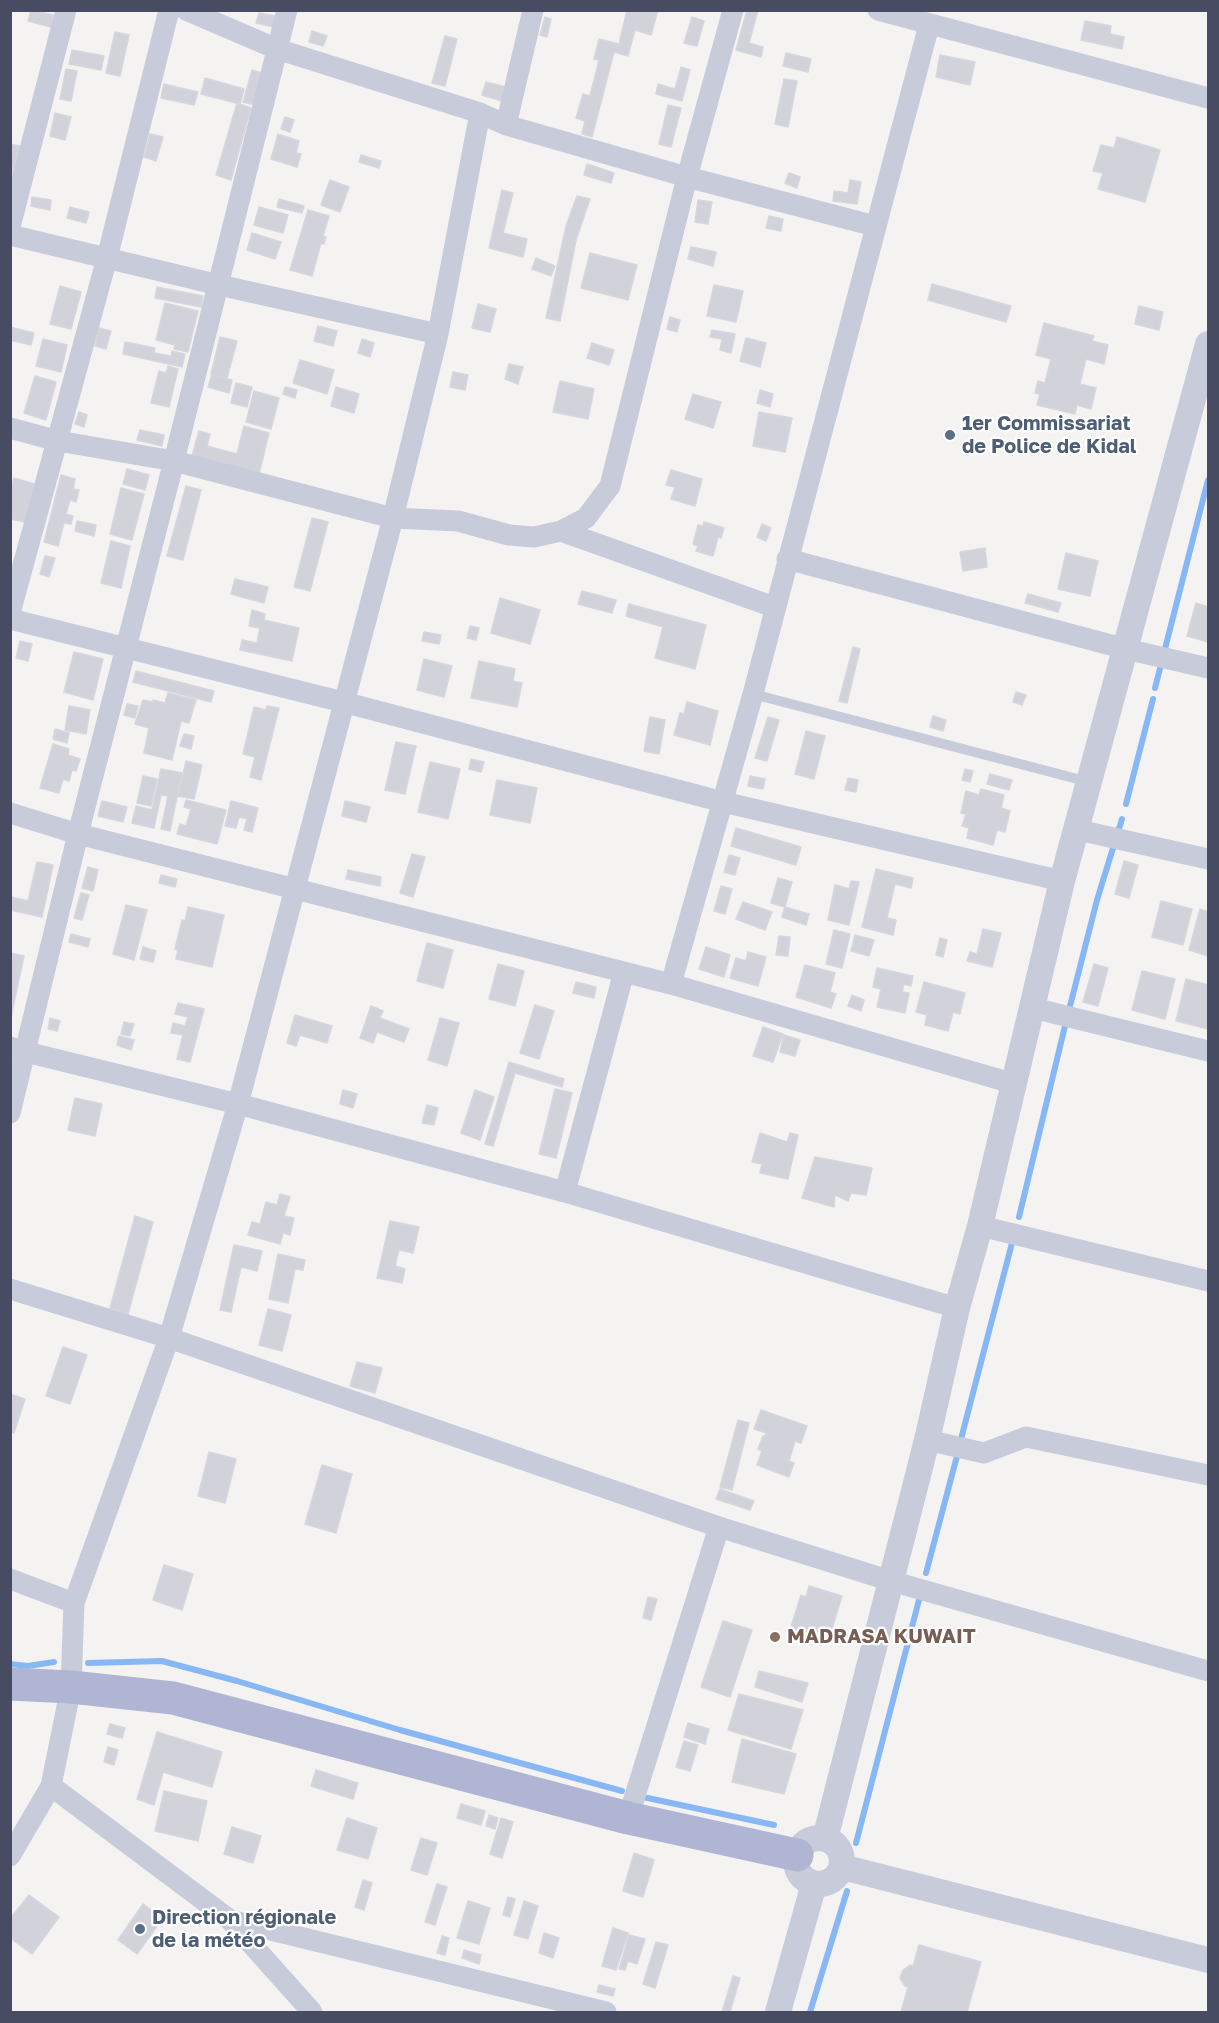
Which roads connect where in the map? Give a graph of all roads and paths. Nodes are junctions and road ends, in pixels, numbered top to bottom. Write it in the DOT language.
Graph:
graph roads {
  1 [pos="66,10"];
  2 [pos="169,10"];
  3 [pos="186,10"];
  4 [pos="287,10"];
  5 [pos="533,10"];
  6 [pos="733,10"];
  7 [pos="878,10"];
  8 [pos="929,25"];
  9 [pos="277,49"];
  10 [pos="1209,98"];
  11 [pos="480,113"];
  12 [pos="506,125"];
  13 [pos="687,177"];
  14 [pos="875,226"];
  15 [pos="10,227"];
  16 [pos="10,235"];
  17 [pos="107,258"];
  18 [pos="219,285"];
  19 [pos="438,334"];
  20 [pos="1209,344"];
  21 [pos="10,428"];
  22 [pos="58,441"];
  23 [pos="174,461"];
  24 [pos="393,518"];
  25 [pos="561,531"];
  26 [pos="787,559"];
  27 [pos="774,607"];
  28 [pos="10,613"];
  29 [pos="10,619"];
  30 [pos="126,648"];
  31 [pos="1126,649"];
  32 [pos="1209,668"];
  33 [pos="753,694"];
  34 [pos="343,702"];
  35 [pos="1089,782"];
  36 [pos="723,802"];
  37 [pos="10,813"];
  38 [pos="1078,830"];
  39 [pos="78,834"];
  40 [pos="1209,860"];
  41 [pos="1062,881"];
  42 [pos="295,888"];
  43 [pos="624,972"];
  44 [pos="671,984"];
  45 [pos="1034,1008"];
  46 [pos="18,1049"];
  47 [pos="1209,1051"];
  48 [pos="1015,1084"];
  49 [pos="238,1104"];
  50 [pos="10,1113"];
  51 [pos="565,1192"];
  52 [pos="980,1226"];
  53 [pos="1209,1281"];
  54 [pos="10,1289"];
  55 [pos="957,1308"];
  56 [pos="170,1338"];
  57 [pos="927,1440"];
  58 [pos="1209,1475"];
  59 [pos="719,1527"];
  60 [pos="10,1579"];
  61 [pos="891,1581"];
  62 [pos="74,1603"];
  63 [pos="1209,1671"];
  64 [pos="10,1684"];
  65 [pos="71,1687"];
  66 [pos="51,1786"];
  67 [pos="628,1818"];
  68 [pos="825,1839"];
  69 [pos="797,1855"];
  70 [pos="10,1856"];
  71 [pos="842,1867"];
  72 [pos="814,1884"];
  73 [pos="230,1920"];
  74 [pos="1209,1960"];
  75 [pos="598,2012"];
  76 [pos="312,2013"];
  77 [pos="778,2013"];
  1 -- 15 [label="street"];
  2 -- 17 [label="street"];
  3 -- 9 [label="street"];
  4 -- 9 [label="street"];
  5 -- 12 [label="street"];
  6 -- 13 [label="street"];
  7 -- 8 [label="street"];
  8 -- 10 [label="street"];
  8 -- 14 [label="street"];
  9 -- 11 [label="street"];
  9 -- 18 [label="street"];
  11 -- 12 [label="street"];
  11 -- 19 [label="street"];
  12 -- 13 [label="street"];
  13 -- 14 [label="street"];
  13 -- 25 [label="street"];
  14 -- 26 [label="street"];
  16 -- 17 [label="street"];
  17 -- 18 [label="street"];
  17 -- 22 [label="street"];
  18 -- 19 [label="street"];
  18 -- 23 [label="street"];
  19 -- 24 [label="street"];
  20 -- 31 [label="street"];
  21 -- 22 [label="street"];
  22 -- 23 [label="street"];
  22 -- 28 [label="street"];
  23 -- 24 [label="street"];
  23 -- 30 [label="street"];
  24 -- 25 [label="street"];
  24 -- 34 [label="street"];
  25 -- 27 [label="street"];
  26 -- 27 [label="street"];
  26 -- 31 [label="street"];
  27 -- 33 [label="street"];
  29 -- 30 [label="street"];
  30 -- 34 [label="street"];
  30 -- 39 [label="street"];
  31 -- 32 [label="street"];
  31 -- 35 [label="street"];
  33 -- 35 [label="lane"];
  33 -- 36 [label="street"];
  34 -- 36 [label="street"];
  34 -- 42 [label="street"];
  35 -- 38 [label="street"];
  36 -- 41 [label="street"];
  36 -- 44 [label="street"];
  37 -- 39 [label="street"];
  38 -- 40 [label="street"];
  38 -- 41 [label="street"];
  39 -- 42 [label="street"];
  39 -- 46 [label="street"];
  41 -- 45 [label="street"];
  42 -- 43 [label="street"];
  42 -- 49 [label="street"];
  43 -- 44 [label="street"];
  43 -- 51 [label="street"];
  44 -- 48 [label="street"];
  45 -- 47 [label="street"];
  45 -- 48 [label="street"];
  46 -- 49 [label="street"];
  46 -- 50 [label="street"];
  48 -- 52 [label="street"];
  49 -- 51 [label="street"];
  49 -- 56 [label="street"];
  51 -- 55 [label="street"];
  52 -- 53 [label="street"];
  52 -- 55 [label="street"];
  54 -- 56 [label="street"];
  55 -- 57 [label="street"];
  56 -- 59 [label="street"];
  56 -- 62 [label="street"];
  57 -- 58 [label="street"];
  57 -- 61 [label="street"];
  59 -- 61 [label="street"];
  59 -- 67 [label="street"];
  60 -- 62 [label="street"];
  61 -- 63 [label="street"];
  61 -- 68 [label="street"];
  62 -- 65 [label="street"];
  64 -- 65 [label="main road"];
  65 -- 66 [label="street"];
  65 -- 67 [label="main road"];
  66 -- 70 [label="street"];
  66 -- 73 [label="street"];
  67 -- 69 [label="main road"];
  68 -- 69 [label="street"];
  68 -- 71 [label="street"];
  69 -- 72 [label="street"];
  71 -- 72 [label="street"];
  71 -- 74 [label="street"];
  72 -- 77 [label="street"];
  73 -- 75 [label="street"];
  73 -- 76 [label="street"];
}
